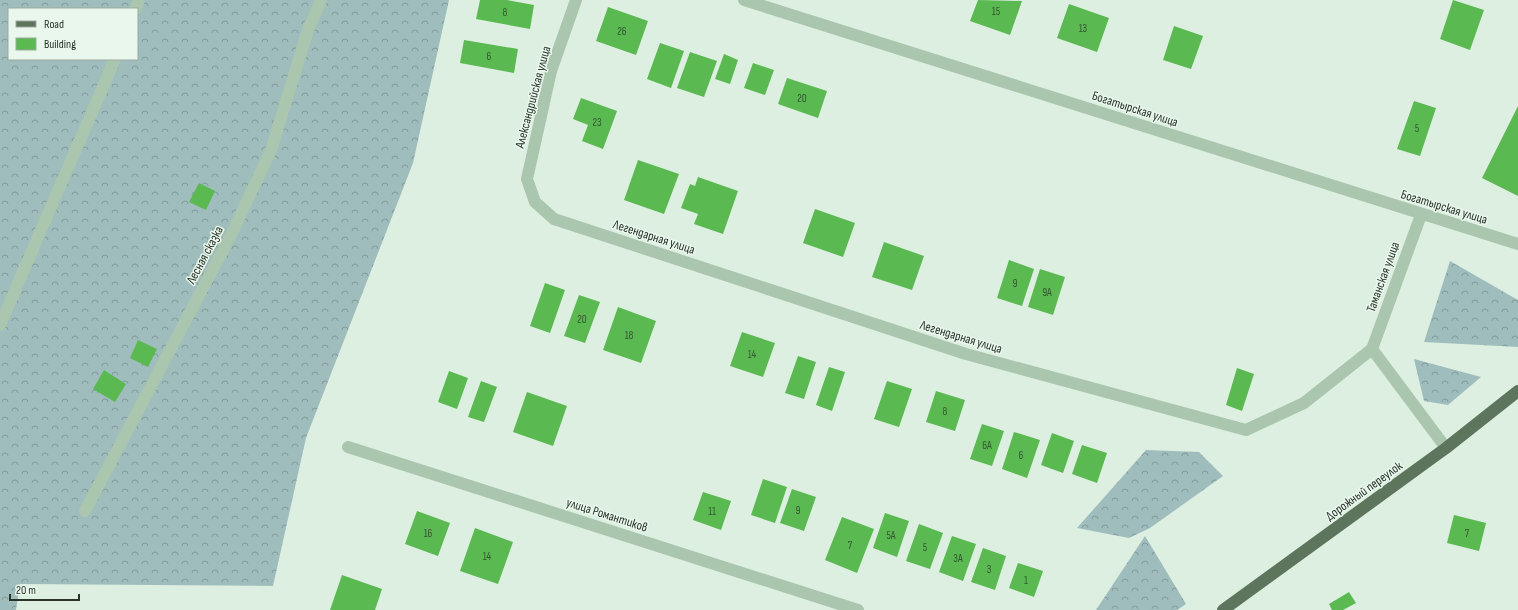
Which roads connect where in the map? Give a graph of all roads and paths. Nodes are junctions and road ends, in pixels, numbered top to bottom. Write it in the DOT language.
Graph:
graph roads {
  1 [pos="321,0"];
  2 [pos="576,0"];
  3 [pos="744,0"];
  4 [pos="115,60"];
  5 [pos="535,202"];
  6 [pos="1421,215"];
  7 [pos="1518,244"];
  8 [pos="0,325"];
  9 [pos="1372,350"];
  10 [pos="1518,391"];
  11 [pos="348,447"];
  12 [pos="1446,448"];
  13 [pos="85,511"];
  14 [pos="858,610"];
  15 [pos="1223,610"];
  1 -- 13 [label="street, Лесная сказка"];
  2 -- 5 [label="street, Александрийская улица"];
  3 -- 6 [label="street, Богатырская улица"];
  4 -- 8 [label="street"];
  5 -- 9 [label="street, Легендарная улица"];
  6 -- 7 [label="street, Богатырская улица"];
  6 -- 9 [label="street, Таманская улица"];
  9 -- 12 [label="street"];
  10 -- 12 [label="main road, Дорожный переулок"];
  11 -- 14 [label="street, улица Романтиков"];
  12 -- 15 [label="main road, Дорожный переулок"];
}
